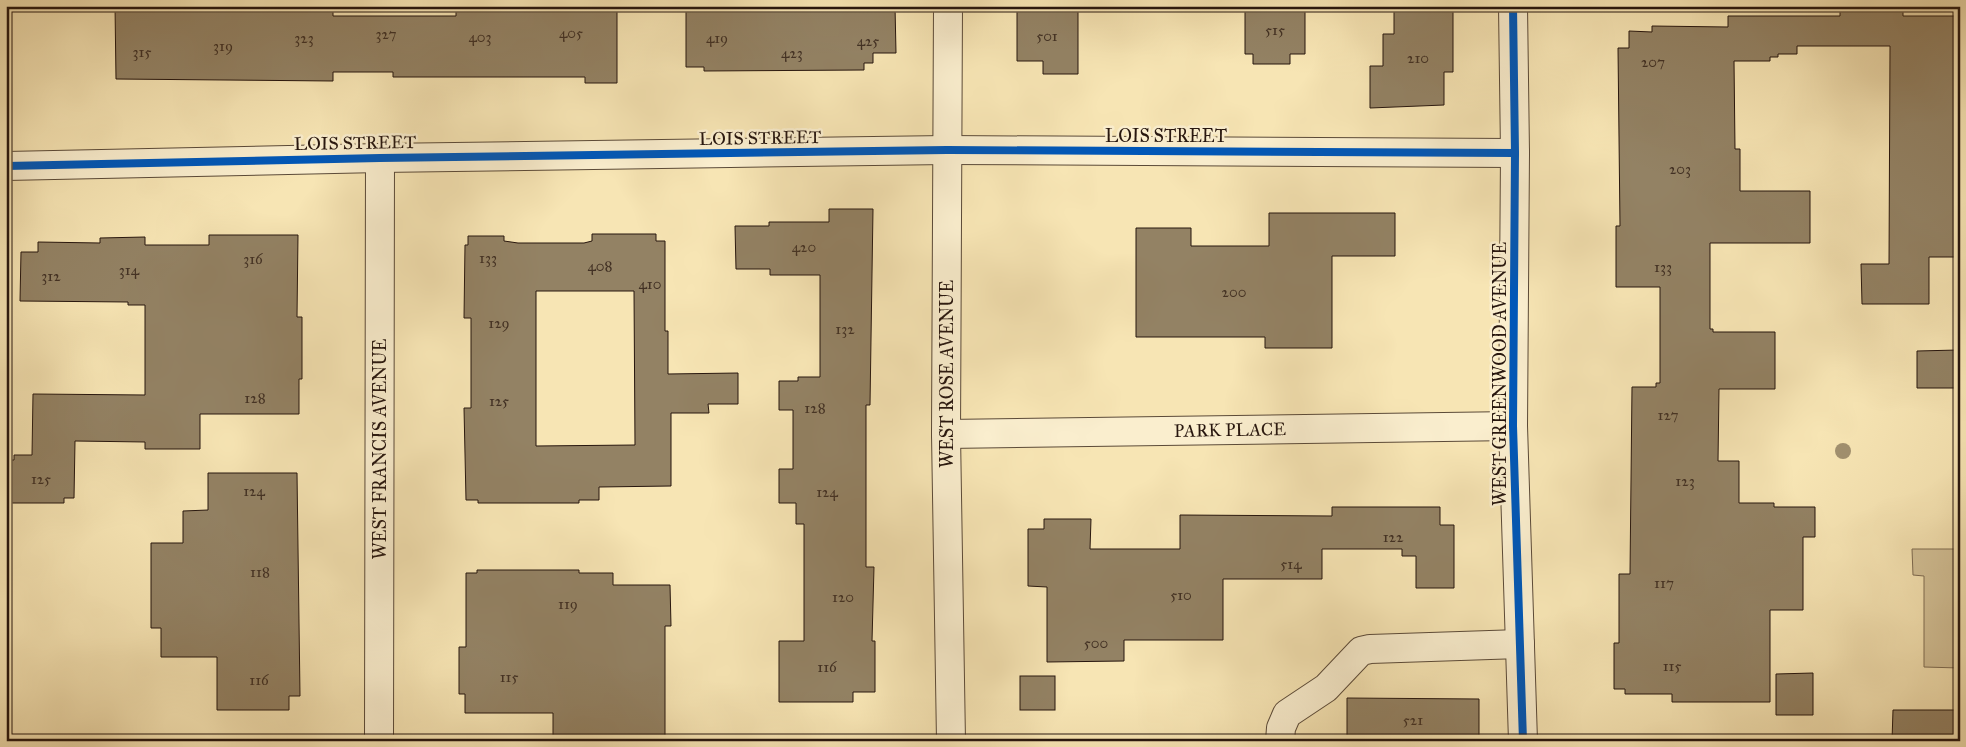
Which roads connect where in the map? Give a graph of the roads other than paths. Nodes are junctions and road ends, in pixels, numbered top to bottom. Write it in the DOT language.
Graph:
graph roads {
  1 [pos="948,6"];
  2 [pos="1513,6"];
  3 [pos="947,150"];
  4 [pos="1515,153"];
  5 [pos="380,158"];
  6 [pos="6,166"];
  7 [pos="1513,426"];
  8 [pos="946,434"];
  9 [pos="1520,644"];
  10 [pos="379,741"];
  11 [pos="951,741"];
  12 [pos="1280,741"];
  13 [pos="1523,741"];
  1 -- 3 [label="street, WEST ROSE AVENUE"];
  2 -- 4 [label="street, WEST GREENWOOD AVENUE"];
  3 -- 4 [label="street, LOIS STREET"];
  3 -- 5 [label="street, LOIS STREET"];
  3 -- 8 [label="street, WEST ROSE AVENUE"];
  4 -- 7 [label="street, WEST GREENWOOD AVENUE"];
  5 -- 6 [label="street, LOIS STREET"];
  5 -- 10 [label="street, WEST FRANCIS AVENUE"];
  7 -- 8 [label="street, PARK PLACE"];
  7 -- 9 [label="street, WEST GREENWOOD AVENUE"];
  8 -- 11 [label="street, WEST ROSE AVENUE"];
  9 -- 12 [label="street"];
  9 -- 13 [label="street, WEST GREENWOOD AVENUE"];
}
